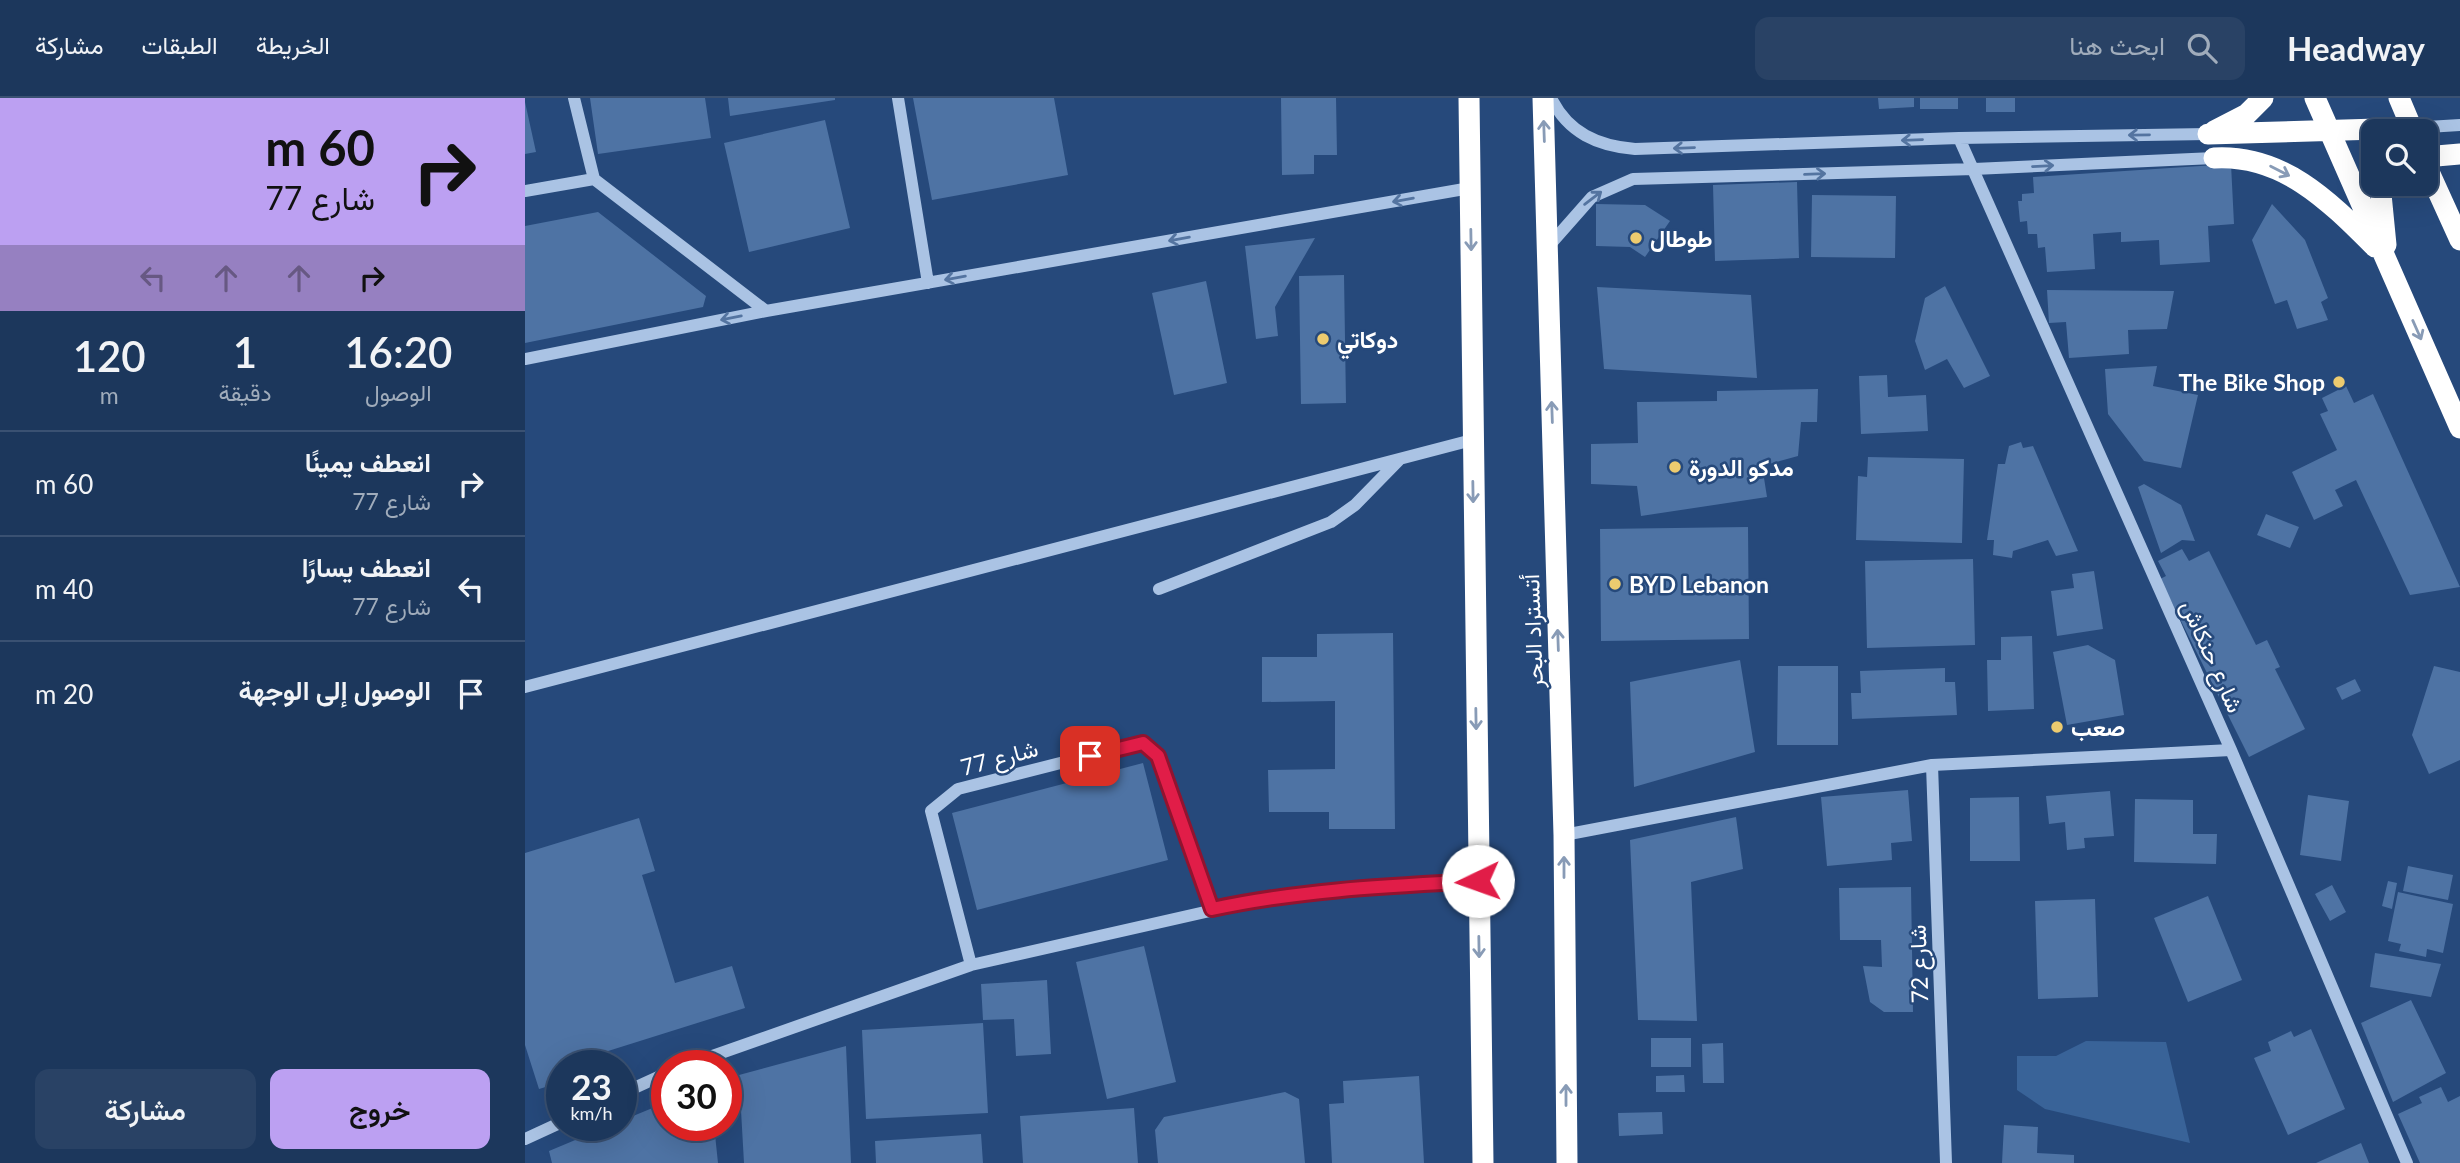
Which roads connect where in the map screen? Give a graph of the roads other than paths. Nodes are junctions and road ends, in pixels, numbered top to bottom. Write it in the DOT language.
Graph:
graph roads {
  1 [pos="574,98"];
  2 [pos="898,98"];
  3 [pos="1469,98"];
  4 [pos="1543,98"];
  5 [pos="1551,98"];
  6 [pos="2263,98"];
  7 [pos="2315,98"];
  8 [pos="2399,98"];
  9 [pos="2406,119"];
  10 [pos="2460,125"];
  11 [pos="2438,127"];
  12 [pos="2361,131"];
  13 [pos="2330,132"];
  14 [pos="2207,134"];
  15 [pos="1959,138"];
  16 [pos="2460,154"];
  17 [pos="2438,156"];
  18 [pos="2214,158"];
  19 [pos="1974,169"];
  20 [pos="594,179"];
  21 [pos="1470,188"];
  22 [pos="525,191"];
  23 [pos="2438,192"];
  24 [pos="2382,196"];
  25 [pos="2460,240"];
  26 [pos="1547,248"];
  27 [pos="2387,262"];
  28 [pos="928,282"];
  29 [pos="766,311"];
  30 [pos="525,359"];
  31 [pos="2460,428"];
  32 [pos="1472,440"];
  33 [pos="1399,460"];
  34 [pos="1159,589"];
  35 [pos="525,687"];
  36 [pos="2231,750"];
  37 [pos="1933,765"];
  38 [pos="1564,835"];
  39 [pos="1478,881"];
  40 [pos="1212,909"];
  41 [pos="971,965"];
  42 [pos="729,1050"];
  43 [pos="546,1129"];
  44 [pos="525,1139"];
  45 [pos="1483,1163"];
  46 [pos="1567,1163"];
  47 [pos="1946,1163"];
  48 [pos="2407,1163"];
  1 -- 20 [label="street"];
  2 -- 28 [label="street"];
  3 -- 21 [label="highway"];
  26 -- 4 [label="highway, أتستراد البحر, one-way"];
  15 -- 5 [label="street, one-way"];
  6 -- 14 [label="highway"];
  7 -- 13 [label="highway"];
  8 -- 9 [label="highway"];
  10 -- 11 [label="street"];
  12 -- 13 [label="highway"];
  13 -- 14 [label="highway"];
  13 -- 27 [label="highway"];
  14 -- 15 [label="street, one-way"];
  15 -- 19 [label="street, شارع حنكاش"];
  16 -- 17 [label="highway"];
  19 -- 18 [label="street, one-way"];
  18 -- 27 [label="highway, one-way"];
  26 -- 19 [label="street, one-way"];
  19 -- 36 [label="street, شارع حنكاش"];
  20 -- 22 [label="street"];
  20 -- 29 [label="street"];
  21 -- 28 [label="street, one-way"];
  21 -- 32 [label="highway, one-way"];
  23 -- 25 [label="highway"];
  24 -- 27 [label="highway"];
  38 -- 26 [label="highway, أتستراد البحر, one-way"];
  27 -- 31 [label="highway, one-way"];
  28 -- 29 [label="street"];
  29 -- 30 [label="street, one-way"];
  32 -- 33 [label="street"];
  32 -- 39 [label="highway, one-way"];
  33 -- 34 [label="street"];
  33 -- 35 [label="street"];
  36 -- 37 [label="street"];
  36 -- 48 [label="street, شارع حنكاش"];
  37 -- 38 [label="street"];
  37 -- 47 [label="street, شارع 72"];
  46 -- 38 [label="highway, أتستراد البحر, one-way"];
  39 -- 40 [label="street"];
  39 -- 45 [label="highway, one-way"];
  40 -- 41 [label="street"];
  40 -- 41 [label="street, شارع 77"];
  41 -- 42 [label="street"];
  43 -- 44 [label="street"];
}
